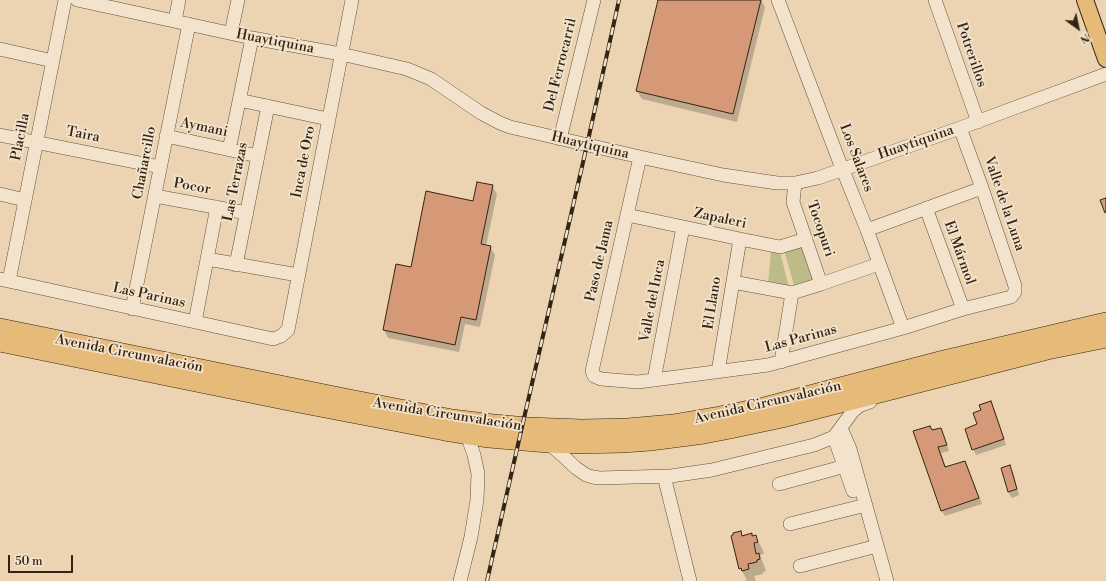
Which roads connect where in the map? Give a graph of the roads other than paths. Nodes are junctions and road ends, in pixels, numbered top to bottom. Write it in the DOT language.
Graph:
graph roads {
  1 [pos="65,0"];
  2 [pos="77,0"];
  3 [pos="179,0"];
  4 [pos="238,0"];
  5 [pos="352,0"];
  6 [pos="594,0"];
  7 [pos="778,0"];
  8 [pos="935,0"];
  9 [pos="1092,1"];
  10 [pos="175,21"];
  11 [pos="189,24"];
  12 [pos="1106,28"];
  13 [pos="231,34"];
  14 [pos="252,38"];
  15 [pos="0,50"];
  16 [pos="341,54"];
  17 [pos="1106,59"];
  18 [pos="53,61"];
  19 [pos="1106,74"];
  20 [pos="239,100"];
  21 [pos="268,106"];
  22 [pos="328,119"];
  23 [pos="978,122"];
  24 [pos="960,128"];
  25 [pos="0,135"];
  26 [pos="166,136"];
  27 [pos="560,138"];
  28 [pos="37,142"];
  29 [pos="229,150"];
  30 [pos="258,156"];
  31 [pos="640,157"];
  32 [pos="160,167"];
  33 [pos="842,169"];
  34 [pos="795,183"];
  35 [pos="982,188"];
  36 [pos="0,194"];
  37 [pos="155,196"];
  38 [pos="25,200"];
  39 [pos="217,207"];
  40 [pos="926,208"];
  41 [pos="247,213"];
  42 [pos="627,215"];
  43 [pos="683,227"];
  44 [pos="867,230"];
  45 [pos="740,239"];
  46 [pos="806,239"];
  47 [pos="207,259"];
  48 [pos="879,264"];
  49 [pos="236,265"];
  50 [pos="298,275"];
  51 [pos="4,280"];
  52 [pos="733,282"];
  53 [pos="821,284"];
  54 [pos="1015,292"];
  55 [pos="792,293"];
  56 [pos="132,308"];
  57 [pos="963,309"];
  58 [pos="195,322"];
  59 [pos="1106,322"];
  60 [pos="0,328"];
  61 [pos="903,328"];
  62 [pos="288,330"];
  63 [pos="1106,338"];
  64 [pos="0,342"];
  65 [pos="781,362"];
  66 [pos="592,371"];
  67 [pos="718,372"];
  68 [pos="654,380"];
  69 [pos="931,380"];
  70 [pos="840,433"];
  71 [pos="467,435"];
  72 [pos="548,443"];
  73 [pos="849,465"];
  74 [pos="664,476"];
  75 [pos="779,484"];
  76 [pos="862,506"];
  77 [pos="790,524"];
  78 [pos="877,546"];
  79 [pos="800,566"];
  80 [pos="460,581"];
  81 [pos="690,581"];
  82 [pos="887,581"];
  1 -- 18 [label="street, Placilla"];
  2 -- 10 [label="street, Huaytiquina"];
  3 -- 10 [label="street"];
  4 -- 13 [label="street"];
  5 -- 16 [label="street, Inca de Oro"];
  6 -- 27 [label="street, Del Ferrocarril"];
  7 -- 33 [label="street, Los Salares"];
  8 -- 23 [label="street, Potrerillos"];
  9 -- 12 [label="main road"];
  9 -- 17 [label="main road"];
  10 -- 11 [label="street, Huaytiquina"];
  11 -- 13 [label="street, Huaytiquina"];
  11 -- 26 [label="street, Chañarcillo"];
  13 -- 14 [label="street, Huaytiquina"];
  14 -- 16 [label="street, Huaytiquina"];
  14 -- 20 [label="street, Las Terrazas"];
  15 -- 18 [label="street"];
  16 -- 22 [label="street, Inca de Oro"];
  16 -- 27 [label="street, Huaytiquina"];
  18 -- 28 [label="street, Placilla"];
  19 -- 23 [label="street, Huaytiquina"];
  20 -- 21 [label="street"];
  20 -- 29 [label="street, Las Terrazas"];
  21 -- 22 [label="street"];
  21 -- 30 [label="street, Las Terrazas"];
  22 -- 50 [label="street, Inca de Oro"];
  23 -- 24 [label="street, Huaytiquina"];
  24 -- 33 [label="street, Huaytiquina"];
  24 -- 35 [label="street, Valle de la Luna"];
  25 -- 28 [label="street, Taira"];
  26 -- 29 [label="street, Aymani"];
  26 -- 32 [label="street, Chañarcillo"];
  27 -- 31 [label="street, Huaytiquina"];
  28 -- 32 [label="street, Taira"];
  28 -- 38 [label="street, Placilla"];
  29 -- 30 [label="street, Aymani"];
  30 -- 41 [label="street, Las Terrazas"];
  31 -- 34 [label="street, Huaytiquina"];
  31 -- 42 [label="street, Paso de Jama"];
  32 -- 37 [label="street, Chañarcillo"];
  33 -- 34 [label="street, Huaytiquina"];
  33 -- 44 [label="street, Los Salares"];
  34 -- 46 [label="street, Tocopuri"];
  35 -- 40 [label="street"];
  35 -- 54 [label="street, Valle de la Luna"];
  36 -- 38 [label="street"];
  37 -- 39 [label="street, Pocor"];
  37 -- 56 [label="street, Chañarcillo"];
  38 -- 51 [label="street, Placilla"];
  39 -- 41 [label="street, Pocor"];
  39 -- 47 [label="street, Las Terrazas"];
  40 -- 44 [label="street"];
  40 -- 57 [label="street, El Mármol"];
  41 -- 49 [label="street, Las Terrazas"];
  42 -- 43 [label="street, Zapaleri"];
  42 -- 66 [label="street, Paso de Jama"];
  43 -- 45 [label="street, Zapaleri"];
  43 -- 68 [label="street, Valle del Inca"];
  44 -- 48 [label="street, Los Salares"];
  45 -- 46 [label="street, Zapaleri"];
  45 -- 52 [label="street, El Llano"];
  46 -- 53 [label="street, Tocopuri"];
  47 -- 49 [label="street"];
  47 -- 58 [label="street, Las Terrazas"];
  48 -- 53 [label="street"];
  48 -- 61 [label="street, Los Salares"];
  49 -- 50 [label="street"];
  50 -- 62 [label="street, Inca de Oro"];
  51 -- 56 [label="street, Las Parinas"];
  52 -- 55 [label="street"];
  52 -- 67 [label="street, El Llano"];
  53 -- 55 [label="street"];
  54 -- 57 [label="street, Las Parinas"];
  55 -- 65 [label="street"];
  56 -- 58 [label="street, Las Parinas"];
  57 -- 61 [label="street, Las Parinas"];
  58 -- 62 [label="street, Las Parinas"];
  59 -- 60 [label="highway, Avenida Circunvalación"];
  61 -- 65 [label="street, Las Parinas"];
  63 -- 69 [label="highway, Avenida Circunvalación"];
  64 -- 71 [label="highway, Avenida Circunvalación"];
  65 -- 67 [label="street, Las Parinas"];
  66 -- 68 [label="street, Las Parinas"];
  67 -- 68 [label="street, Las Parinas"];
  69 -- 70 [label="street, Avenida Circunvalación"];
  69 -- 72 [label="highway, Avenida Circunvalación"];
  70 -- 73 [label="street"];
  70 -- 74 [label="street"];
  71 -- 72 [label="highway, Avenida Circunvalación"];
  71 -- 80 [label="street"];
  72 -- 74 [label="street"];
  73 -- 75 [label="street"];
  73 -- 76 [label="street"];
  74 -- 81 [label="street"];
  76 -- 77 [label="street"];
  76 -- 78 [label="street"];
  78 -- 79 [label="street"];
  78 -- 82 [label="street"];
}
